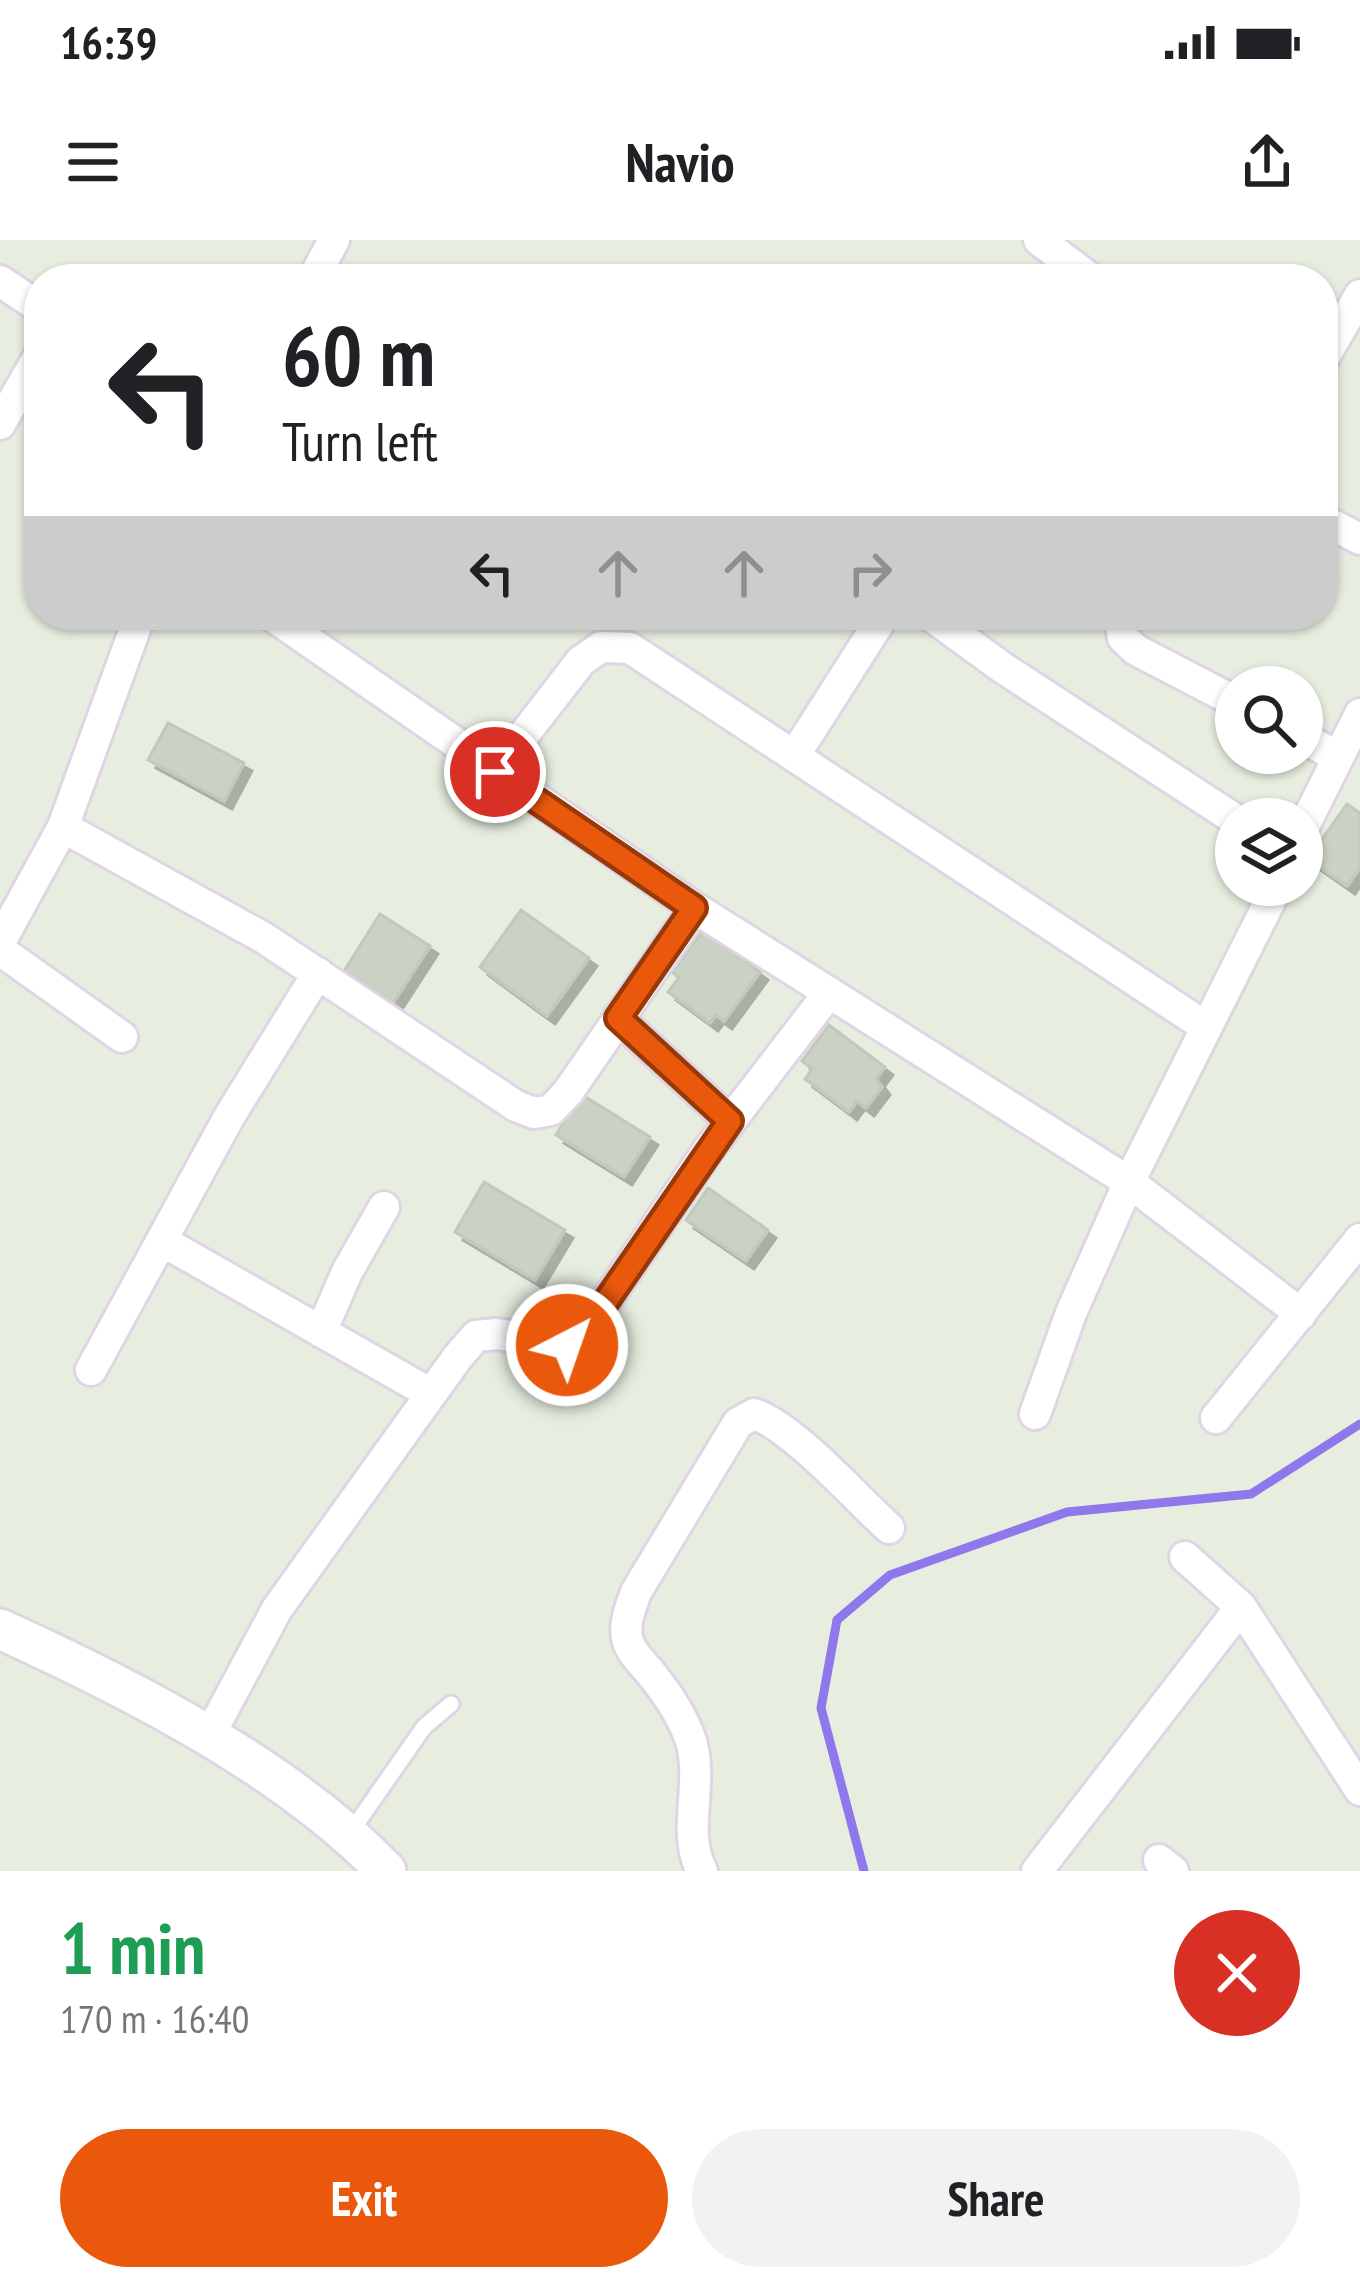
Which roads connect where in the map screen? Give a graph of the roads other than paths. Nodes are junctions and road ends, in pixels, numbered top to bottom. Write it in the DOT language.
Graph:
graph roads {
  1 [pos="1039,240"];
  2 [pos="1071,264"];
  3 [pos="1360,296"];
  4 [pos="1338,333"];
  5 [pos="24,382"];
  6 [pos="0,424"];
  7 [pos="135,630"];
  8 [pos="292,630"];
  9 [pos="874,630"];
  10 [pos="951,630"];
  11 [pos="1122,630"];
  12 [pos="1215,692"];
  13 [pos="1360,713"];
  14 [pos="1323,749"];
  15 [pos="794,756"];
  16 [pos="1336,756"];
  17 [pos="495,772"];
  18 [pos="1317,798"];
  19 [pos="1215,806"];
  20 [pos="63,827"];
  21 [pos="1267,906"];
  22 [pos="694,908"];
  23 [pos="0,946"];
  24 [pos="318,973"];
  25 [pos="828,994"];
  26 [pos="618,1018"];
  27 [pos="1206,1027"];
  28 [pos="122,1036"];
  29 [pos="730,1121"];
  30 [pos="1129,1182"];
  31 [pos="384,1207"];
  32 [pos="1360,1239"];
  33 [pos="164,1242"];
  34 [pos="1301,1314"];
  35 [pos="321,1332"];
  36 [pos="91,1370"];
  37 [pos="431,1394"];
  38 [pos="1035,1414"];
  39 [pos="1216,1418"];
  40 [pos="889,1528"];
  41 [pos="1185,1557"];
  42 [pos="1241,1607"];
  43 [pos="0,1629"];
  44 [pos="451,1704"];
  45 [pos="209,1736"];
  46 [pos="1360,1790"];
  47 [pos="350,1833"];
  48 [pos="386,1871"];
  49 [pos="702,1871"];
  50 [pos="1037,1871"];
  1 -- 2 [label="street"];
  3 -- 4 [label="street"];
  5 -- 6 [label="street"];
  7 -- 20 [label="street"];
  8 -- 17 [label="street"];
  9 -- 15 [label="street"];
  10 -- 19 [label="street"];
  11 -- 12 [label="street"];
  13 -- 16 [label="street"];
  14 -- 16 [label="street"];
  15 -- 17 [label="street"];
  15 -- 27 [label="street"];
  16 -- 18 [label="street"];
  17 -- 22 [label="street"];
  20 -- 23 [label="street"];
  20 -- 24 [label="street"];
  21 -- 27 [label="street"];
  22 -- 25 [label="street"];
  22 -- 26 [label="street"];
  23 -- 28 [label="street"];
  24 -- 26 [label="street"];
  24 -- 33 [label="street"];
  25 -- 29 [label="street"];
  25 -- 30 [label="street"];
  26 -- 29 [label="street"];
  27 -- 30 [label="street"];
  29 -- 37 [label="street"];
  30 -- 34 [label="street"];
  30 -- 38 [label="street"];
  31 -- 35 [label="street"];
  32 -- 34 [label="street"];
  33 -- 35 [label="street"];
  33 -- 36 [label="street"];
  34 -- 39 [label="street"];
  35 -- 37 [label="street"];
  37 -- 45 [label="street"];
  40 -- 49 [label="street"];
  41 -- 42 [label="street"];
  42 -- 46 [label="street"];
  42 -- 50 [label="street"];
  43 -- 45 [label="street"];
  44 -- 47 [label="lane"];
  45 -- 47 [label="street"];
  47 -- 48 [label="street"];
}
